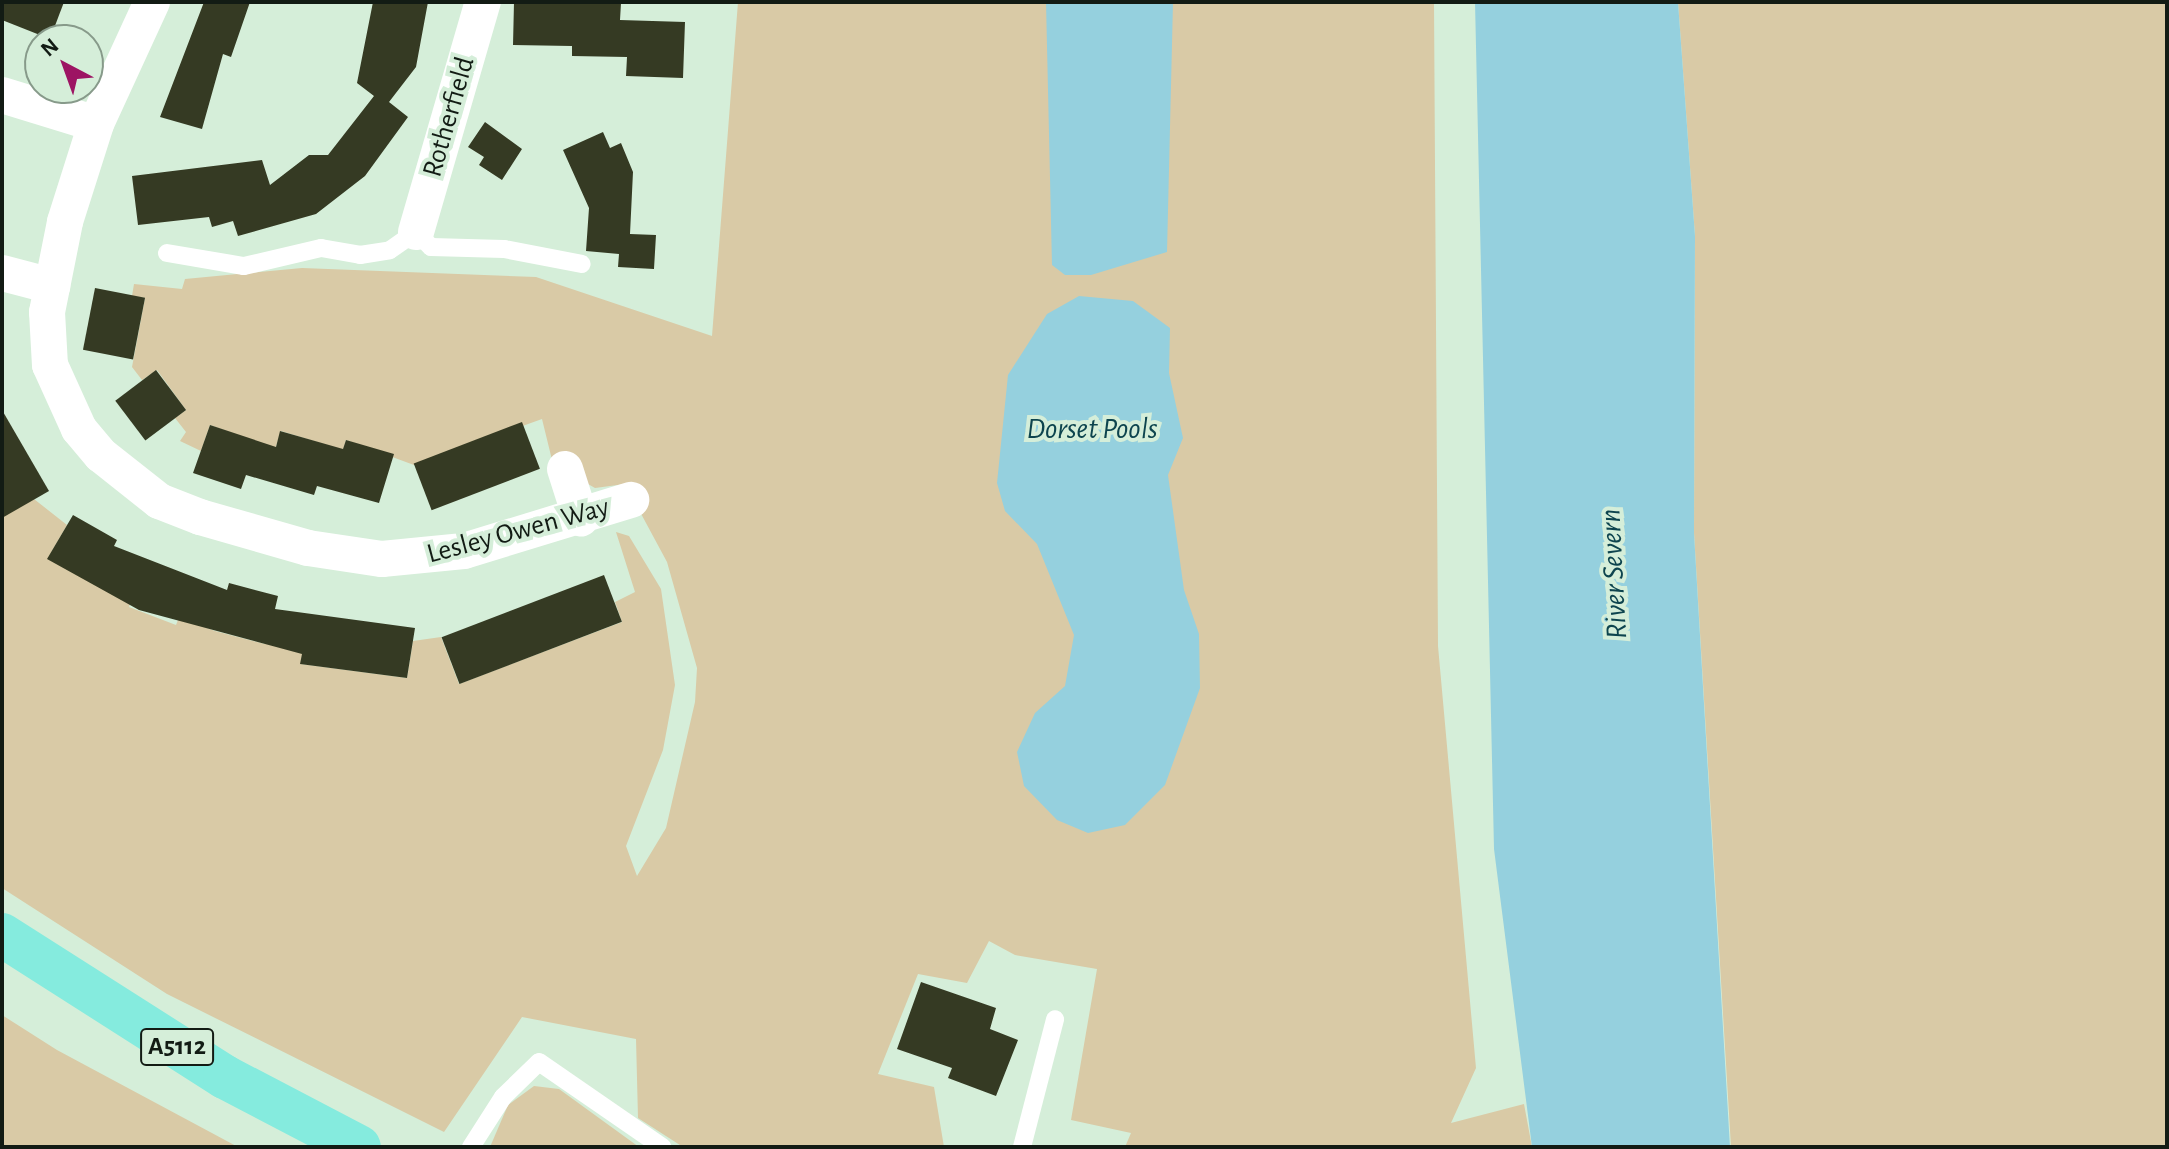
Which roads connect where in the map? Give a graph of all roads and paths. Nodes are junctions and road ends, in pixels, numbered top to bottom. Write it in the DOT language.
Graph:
graph roads {
  1 [pos="152,2"];
  2 [pos="483,2"];
  3 [pos="2,95"];
  4 [pos="96,124"];
  5 [pos="416,232"];
  6 [pos="167,253"];
  7 [pos="582,264"];
  8 [pos="2,273"];
  9 [pos="52,286"];
  10 [pos="565,469"];
  11 [pos="631,500"];
  12 [pos="581,519"];
  13 [pos="2,935"];
  14 [pos="1055,1019"];
  15 [pos="359,1147"];
  16 [pos="471,1147"];
  17 [pos="662,1147"];
  18 [pos="1022,1147"];
  1 -- 4 [label="street, Lesley Owen Way"];
  2 -- 5 [label="street, Rotherfield"];
  3 -- 4 [label="street"];
  4 -- 9 [label="street, Lesley Owen Way"];
  5 -- 6 [label="lane"];
  5 -- 7 [label="lane"];
  8 -- 9 [label="street"];
  9 -- 12 [label="street, Lesley Owen Way"];
  10 -- 12 [label="street"];
  11 -- 12 [label="street, Lesley Owen Way"];
  13 -- 15 [label="main road, A5112"];
  14 -- 18 [label="lane"];
  16 -- 17 [label="lane"];
}
